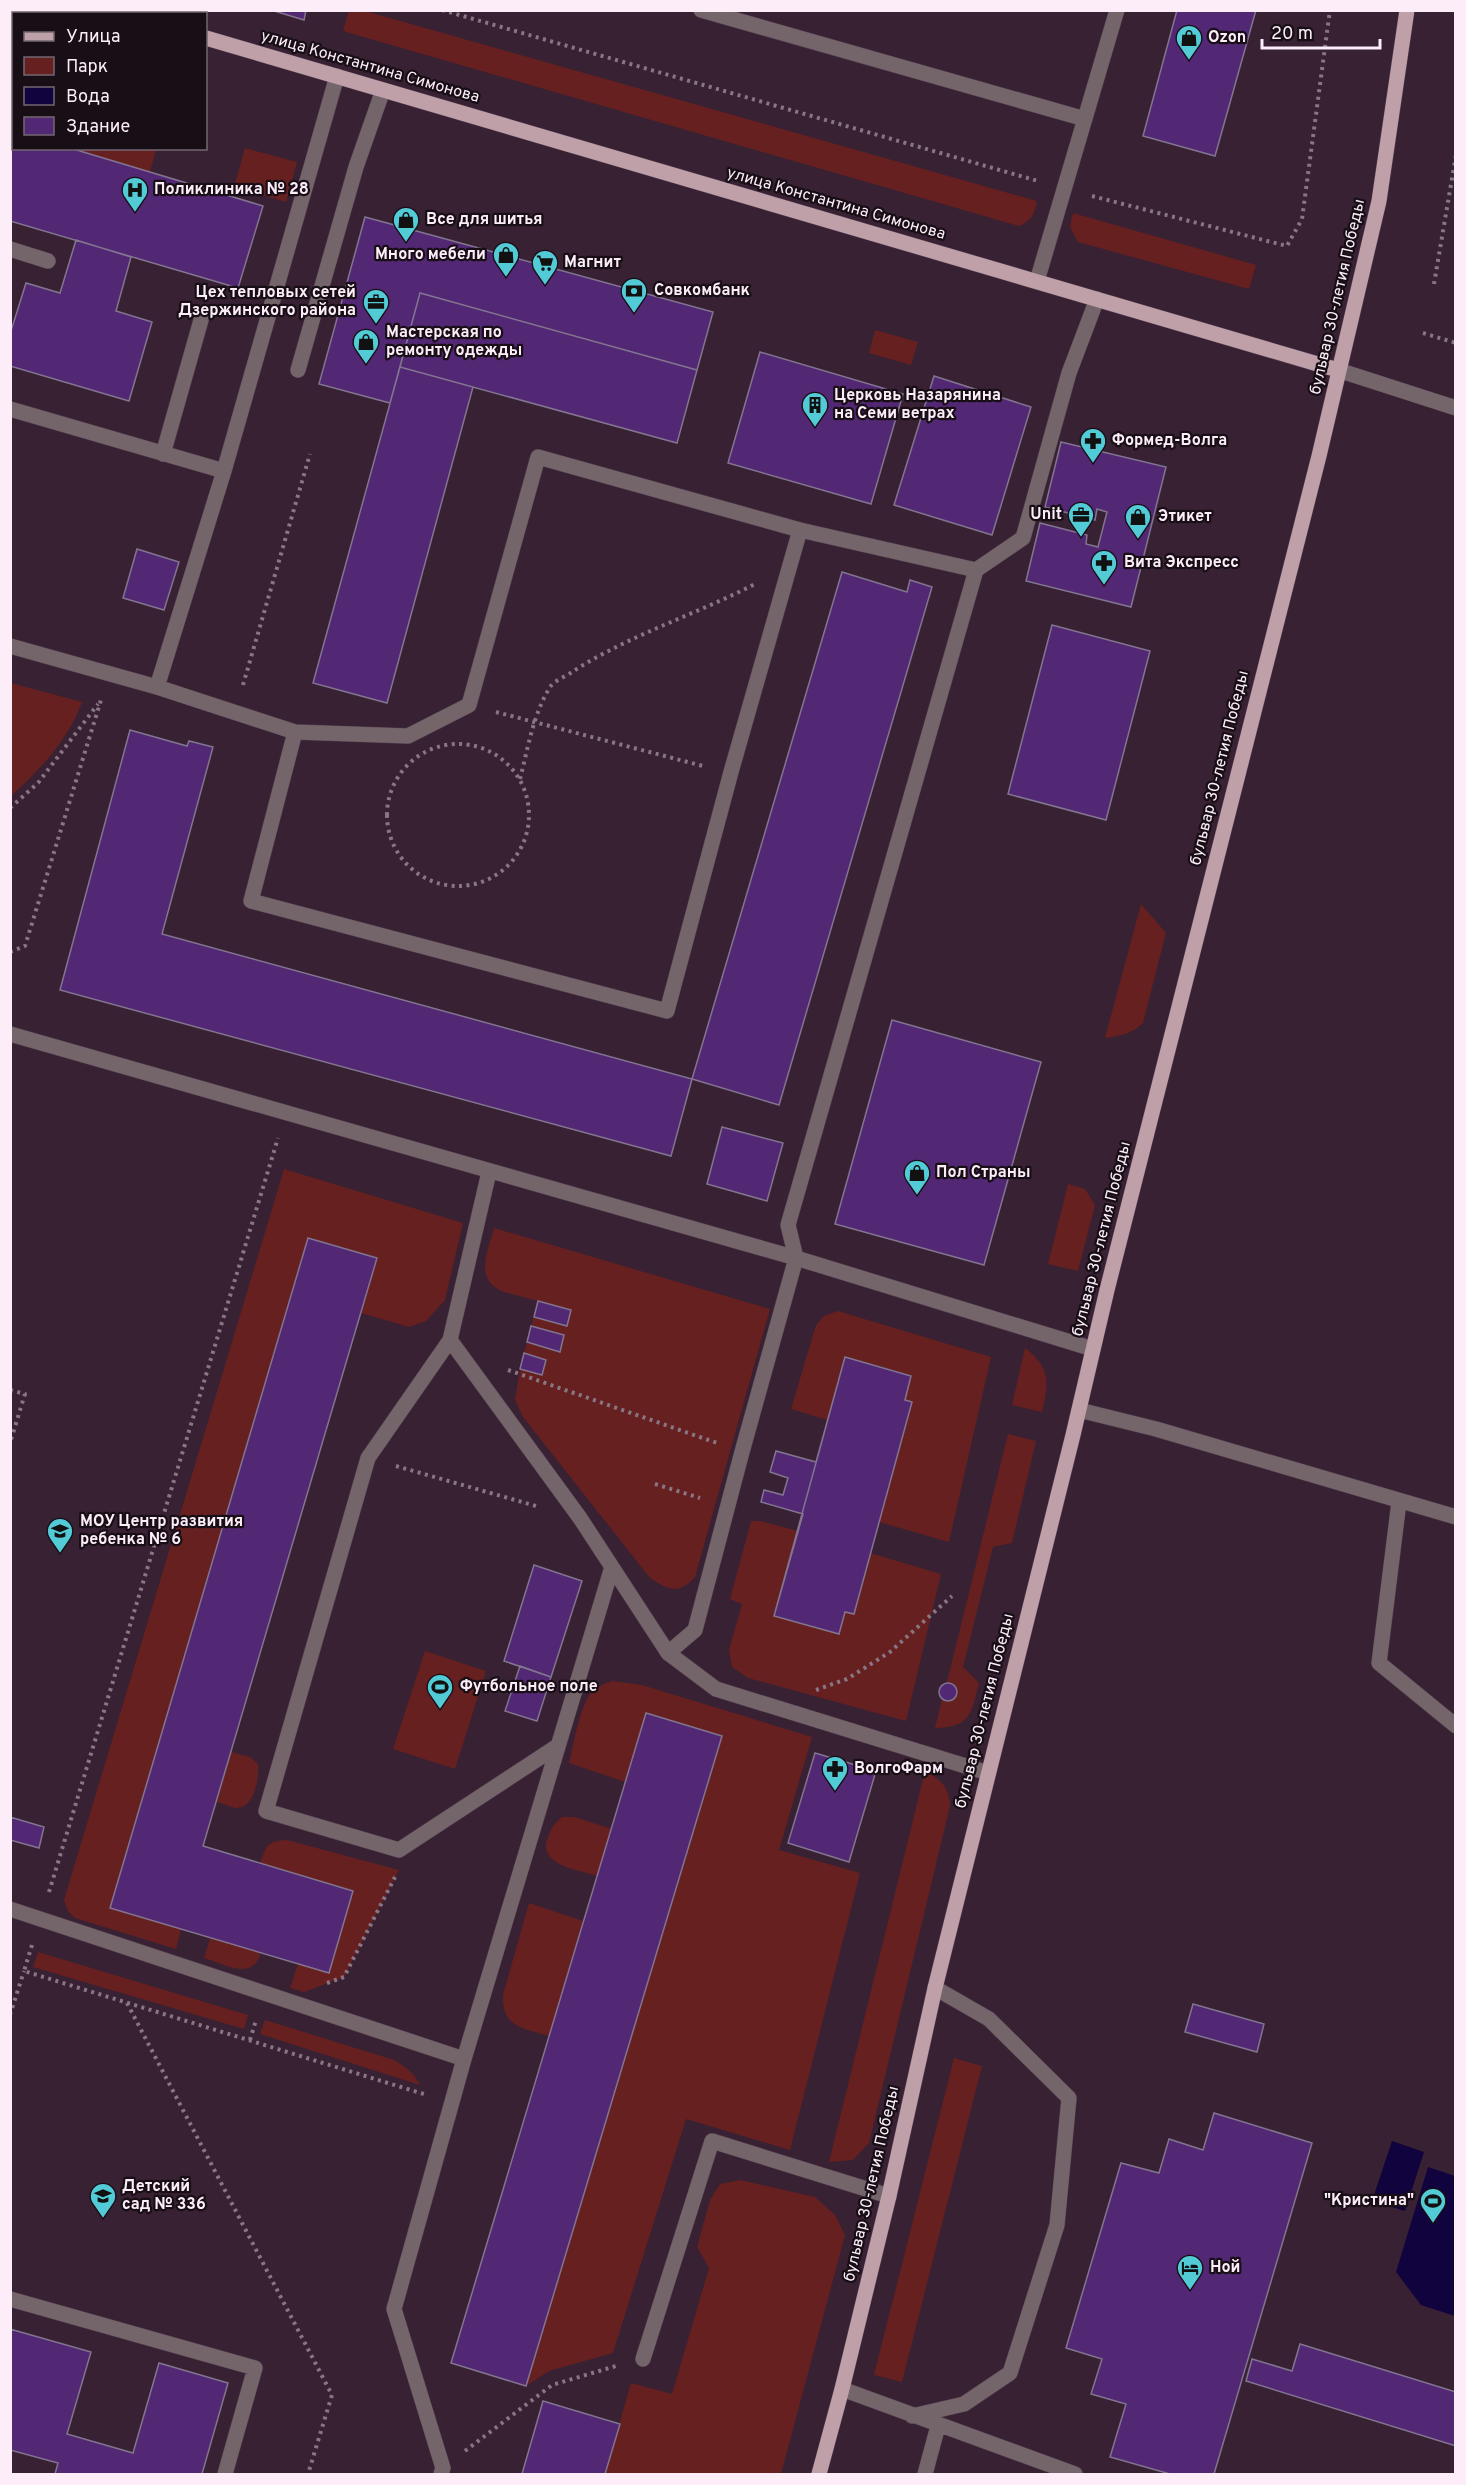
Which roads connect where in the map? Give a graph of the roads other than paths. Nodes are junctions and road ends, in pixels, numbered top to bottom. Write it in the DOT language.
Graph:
graph roads {
  1 [pos="113,10"];
  2 [pos="701,10"];
  3 [pos="1117,10"];
  4 [pos="1407,10"];
  5 [pos="123,12"];
  6 [pos="207,38"];
  7 [pos="337,76"];
  8 [pos="383,90"];
  9 [pos="1085,118"];
  10 [pos="10,249"];
  11 [pos="48,261"];
  12 [pos="1037,281"];
  13 [pos="1097,299"];
  14 [pos="203,313"];
  15 [pos="298,370"];
  16 [pos="1338,370"];
  17 [pos="1455,408"];
  18 [pos="10,409"];
  19 [pos="163,454"];
  20 [pos="224,471"];
  21 [pos="800,531"];
  22 [pos="976,570"];
  23 [pos="10,646"];
  24 [pos="157,687"];
  25 [pos="295,732"];
  26 [pos="10,1034"];
  27 [pos="489,1172"];
  28 [pos="796,1258"];
  29 [pos="450,1340"];
  30 [pos="1093,1349"];
  31 [pos="1079,1410"];
  32 [pos="1399,1502"];
  33 [pos="1455,1517"];
  34 [pos="612,1567"];
  35 [pos="668,1653"];
  36 [pos="1455,1726"];
  37 [pos="556,1747"];
  38 [pos="988,1773"];
  39 [pos="10,1909"];
  40 [pos="935,1989"];
  41 [pos="464,2059"];
  42 [pos="888,2196"];
  43 [pos="10,2299"];
  44 [pos="643,2359"];
  45 [pos="842,2389"];
  46 [pos="912,2416"];
  47 [pos="938,2426"];
  48 [pos="442,2471"];
  49 [pos="225,2475"];
  50 [pos="819,2475"];
  51 [pos="925,2475"];
  52 [pos="1075,2475"];
  1 -- 5 [label="main road"];
  2 -- 9 [label="street"];
  3 -- 9 [label="street"];
  4 -- 16 [label="main road, бульвар 30-летия Победы"];
  6 -- 7 [label="main road, улица Константина Симонова"];
  7 -- 8 [label="main road, улица Константина Симонова"];
  7 -- 20 [label="street"];
  8 -- 12 [label="main road, улица Константина Симонова"];
  8 -- 15 [label="street"];
  9 -- 12 [label="street"];
  10 -- 11 [label="street"];
  12 -- 13 [label="main road, улица Константина Симонова"];
  13 -- 16 [label="main road, улица Константина Симонова"];
  13 -- 22 [label="street"];
  14 -- 19 [label="street"];
  16 -- 17 [label="street, улица Константина Симонова"];
  16 -- 30 [label="main road, бульвар 30-летия Победы"];
  18 -- 19 [label="street"];
  19 -- 20 [label="street"];
  20 -- 24 [label="street"];
  21 -- 22 [label="street"];
  21 -- 25 [label="street"];
  21 -- 25 [label="street"];
  22 -- 28 [label="street"];
  23 -- 24 [label="street"];
  24 -- 25 [label="street"];
  26 -- 27 [label="street"];
  27 -- 28 [label="street"];
  27 -- 29 [label="street"];
  28 -- 30 [label="street"];
  28 -- 35 [label="street"];
  29 -- 34 [label="street"];
  29 -- 37 [label="street"];
  30 -- 31 [label="main road, бульвар 30-летия Победы"];
  31 -- 32 [label="street"];
  31 -- 38 [label="main road, бульвар 30-летия Победы"];
  32 -- 33 [label="street"];
  32 -- 36 [label="street"];
  34 -- 35 [label="street"];
  34 -- 37 [label="street"];
  35 -- 38 [label="street"];
  37 -- 41 [label="street"];
  38 -- 40 [label="main road, бульвар 30-летия Победы"];
  39 -- 41 [label="street"];
  40 -- 42 [label="main road, бульвар 30-летия Победы"];
  40 -- 46 [label="street"];
  41 -- 48 [label="street"];
  42 -- 44 [label="street"];
  42 -- 45 [label="main road, бульвар 30-летия Победы"];
  43 -- 49 [label="street"];
  45 -- 46 [label="street"];
  45 -- 50 [label="main road, бульвар 30-летия Победы"];
  46 -- 47 [label="street"];
  47 -- 51 [label="street"];
  47 -- 52 [label="street"];
}
